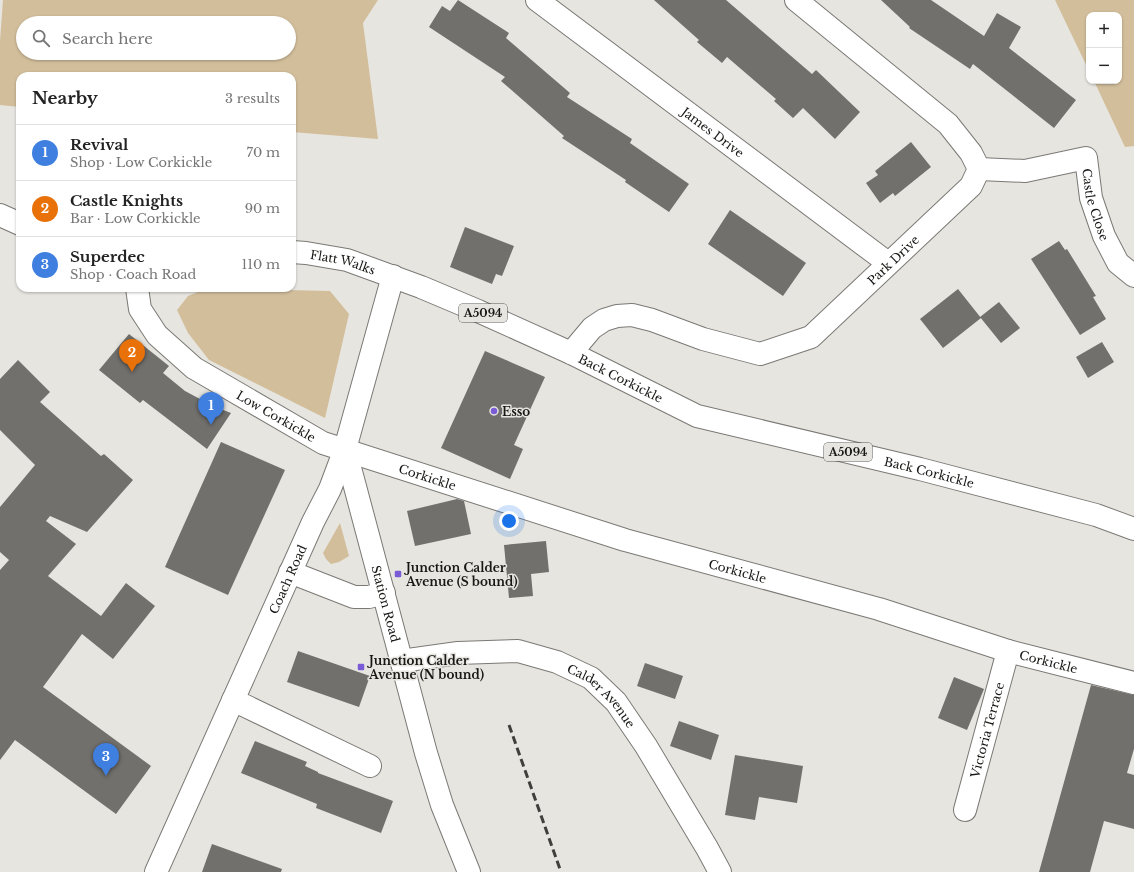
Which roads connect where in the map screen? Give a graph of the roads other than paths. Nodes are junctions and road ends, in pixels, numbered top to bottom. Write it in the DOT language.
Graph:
graph roads {
  1 [pos="537,0"];
  2 [pos="796,0"];
  3 [pos="979,169"];
  4 [pos="0,216"];
  5 [pos="16,222"];
  6 [pos="296,252"];
  7 [pos="888,263"];
  8 [pos="393,276"];
  9 [pos="1134,276"];
  10 [pos="137,292"];
  11 [pos="571,353"];
  12 [pos="344,449"];
  13 [pos="1134,529"];
  14 [pos="290,572"];
  15 [pos="384,593"];
  16 [pos="1008,651"];
  17 [pos="401,661"];
  18 [pos="1134,683"];
  19 [pos="233,700"];
  20 [pos="370,766"];
  21 [pos="965,810"];
  22 [pos="156,872"];
  23 [pos="469,872"];
  24 [pos="720,872"];
  1 -- 7 [label="street, James Drive"];
  2 -- 3 [label="street"];
  3 -- 7 [label="street, Park Drive"];
  3 -- 9 [label="street, Castle Close"];
  4 -- 5 [label="street"];
  6 -- 8 [label="street, Flatt Walks / A5094"];
  7 -- 11 [label="street, Park Drive"];
  8 -- 11 [label="street, A5094"];
  8 -- 12 [label="street, Coach Road"];
  10 -- 12 [label="street, Low Corkickle"];
  11 -- 13 [label="street, Back Corkickle / A5094"];
  12 -- 14 [label="street, Coach Road"];
  12 -- 15 [label="street, Station Road"];
  12 -- 16 [label="street, Corkickle"];
  14 -- 15 [label="street"];
  14 -- 19 [label="street, Coach Road"];
  15 -- 17 [label="street, Station Road"];
  16 -- 18 [label="street, Corkickle"];
  16 -- 21 [label="street, Victoria Terrace"];
  17 -- 23 [label="street, Station Road"];
  17 -- 24 [label="street, Calder Avenue"];
  19 -- 20 [label="street"];
  19 -- 22 [label="street, Coach Road"];
}
